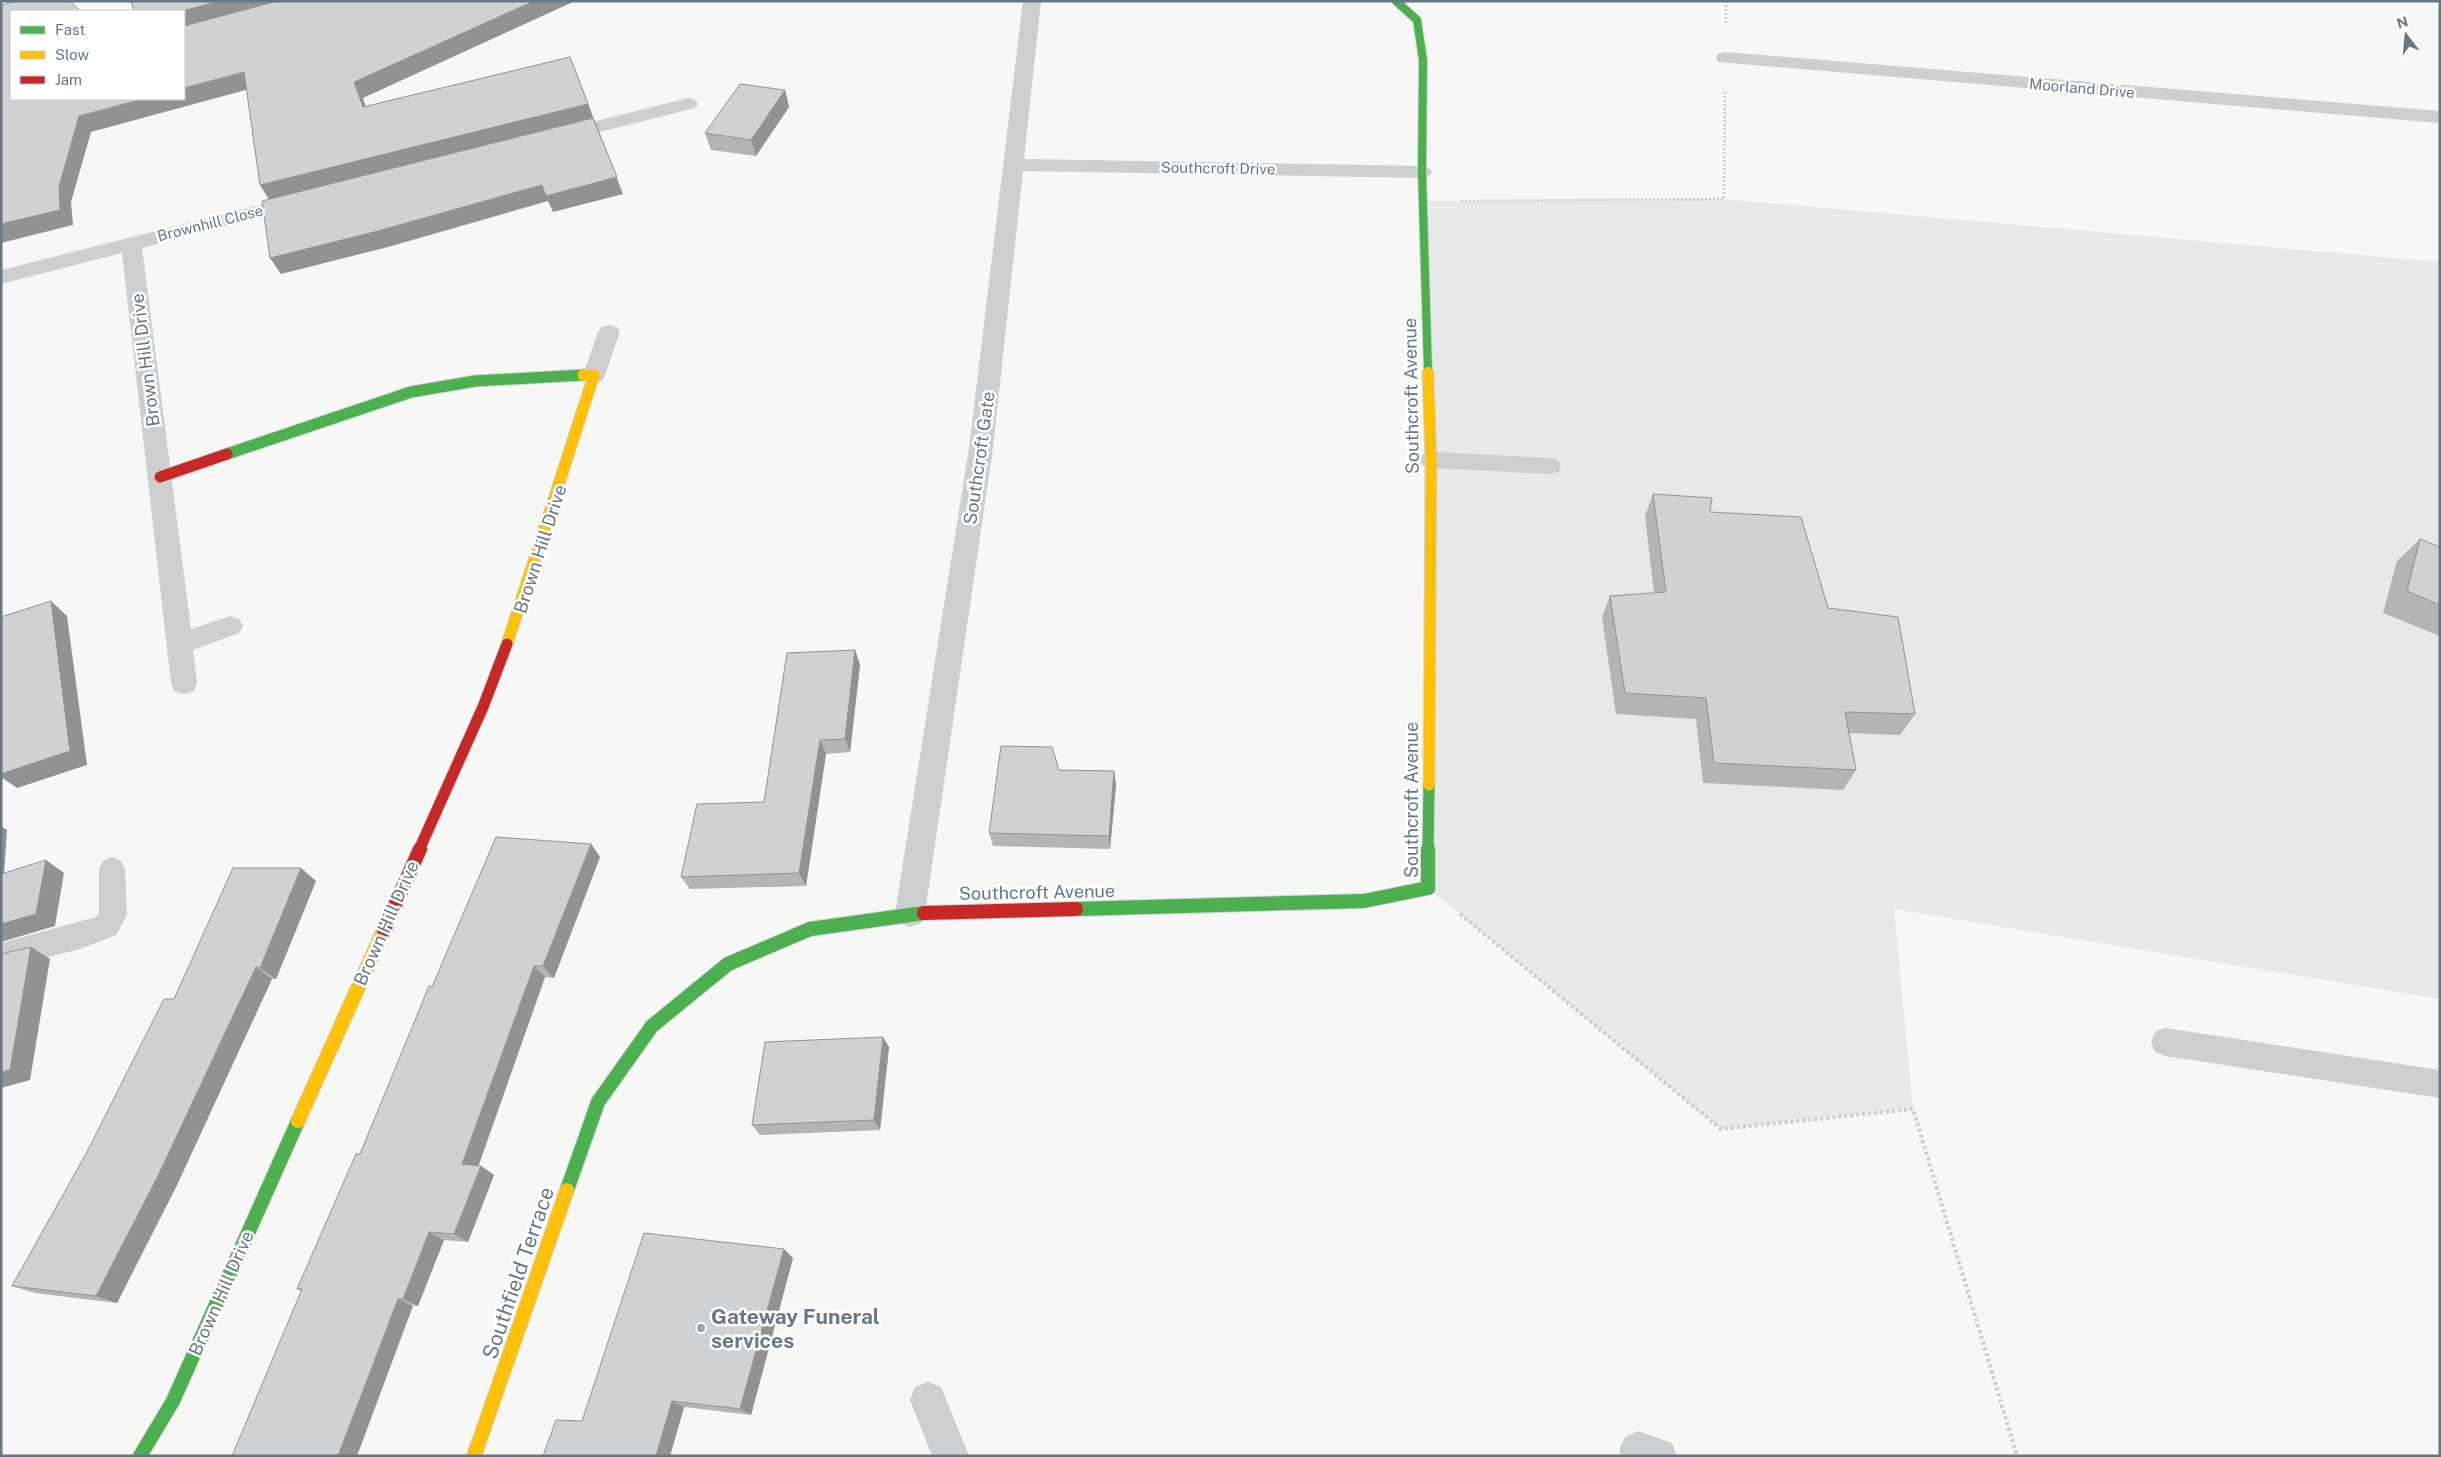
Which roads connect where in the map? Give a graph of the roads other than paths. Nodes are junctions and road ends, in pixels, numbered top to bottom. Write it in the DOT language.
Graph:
graph roads {
  1 [pos="1032,1"];
  2 [pos="1396,1"];
  3 [pos="1725,58"];
  4 [pos="688,104"];
  5 [pos="652,113"];
  6 [pos="2440,117"];
  7 [pos="660,134"];
  8 [pos="546,139"];
  9 [pos="1014,165"];
  10 [pos="1422,172"];
  11 [pos="314,197"];
  12 [pos="131,243"];
  13 [pos="1,277"];
  14 [pos="609,332"];
  15 [pos="594,375"];
  16 [pos="1431,460"];
  17 [pos="1550,466"];
  18 [pos="160,477"];
  19 [pos="230,626"];
  20 [pos="179,644"];
  21 [pos="184,683"];
  22 [pos="112,869"];
  23 [pos="910,913"];
  24 [pos="1,956"];
  25 [pos="2165,1042"];
  26 [pos="2440,1084"];
  27 [pos="598,1102"];
  28 [pos="928,1400"];
  29 [pos="140,1456"];
  30 [pos="474,1456"];
  31 [pos="951,1456"];
  1 -- 9 [label="street, Southcroft Gate"];
  2 -- 10 [label="street, Southcroft Avenue"];
  3 -- 6 [label="street, Moorland Drive"];
  4 -- 5 [label="street"];
  5 -- 7 [label="street"];
  5 -- 8 [label="street"];
  9 -- 10 [label="street, Southcroft Drive"];
  9 -- 23 [label="street, Southcroft Gate"];
  10 -- 16 [label="street, Southcroft Avenue"];
  11 -- 12 [label="street, Brownhill Close"];
  12 -- 13 [label="street, Brownhill Close"];
  12 -- 18 [label="street, Brown Hill Drive"];
  14 -- 15 [label="street, Brown Hill Drive"];
  15 -- 18 [label="street"];
  15 -- 29 [label="street, Brown Hill Drive"];
  16 -- 17 [label="lane"];
  16 -- 23 [label="street, Southcroft Avenue"];
  18 -- 20 [label="street, Brown Hill Drive"];
  19 -- 20 [label="street"];
  20 -- 21 [label="street, Brown Hill Drive"];
  22 -- 24 [label="lane"];
  23 -- 27 [label="street, Southcroft Avenue"];
  25 -- 26 [label="lane"];
  27 -- 30 [label="street, Southfield Terrace"];
  28 -- 31 [label="street"];
}
